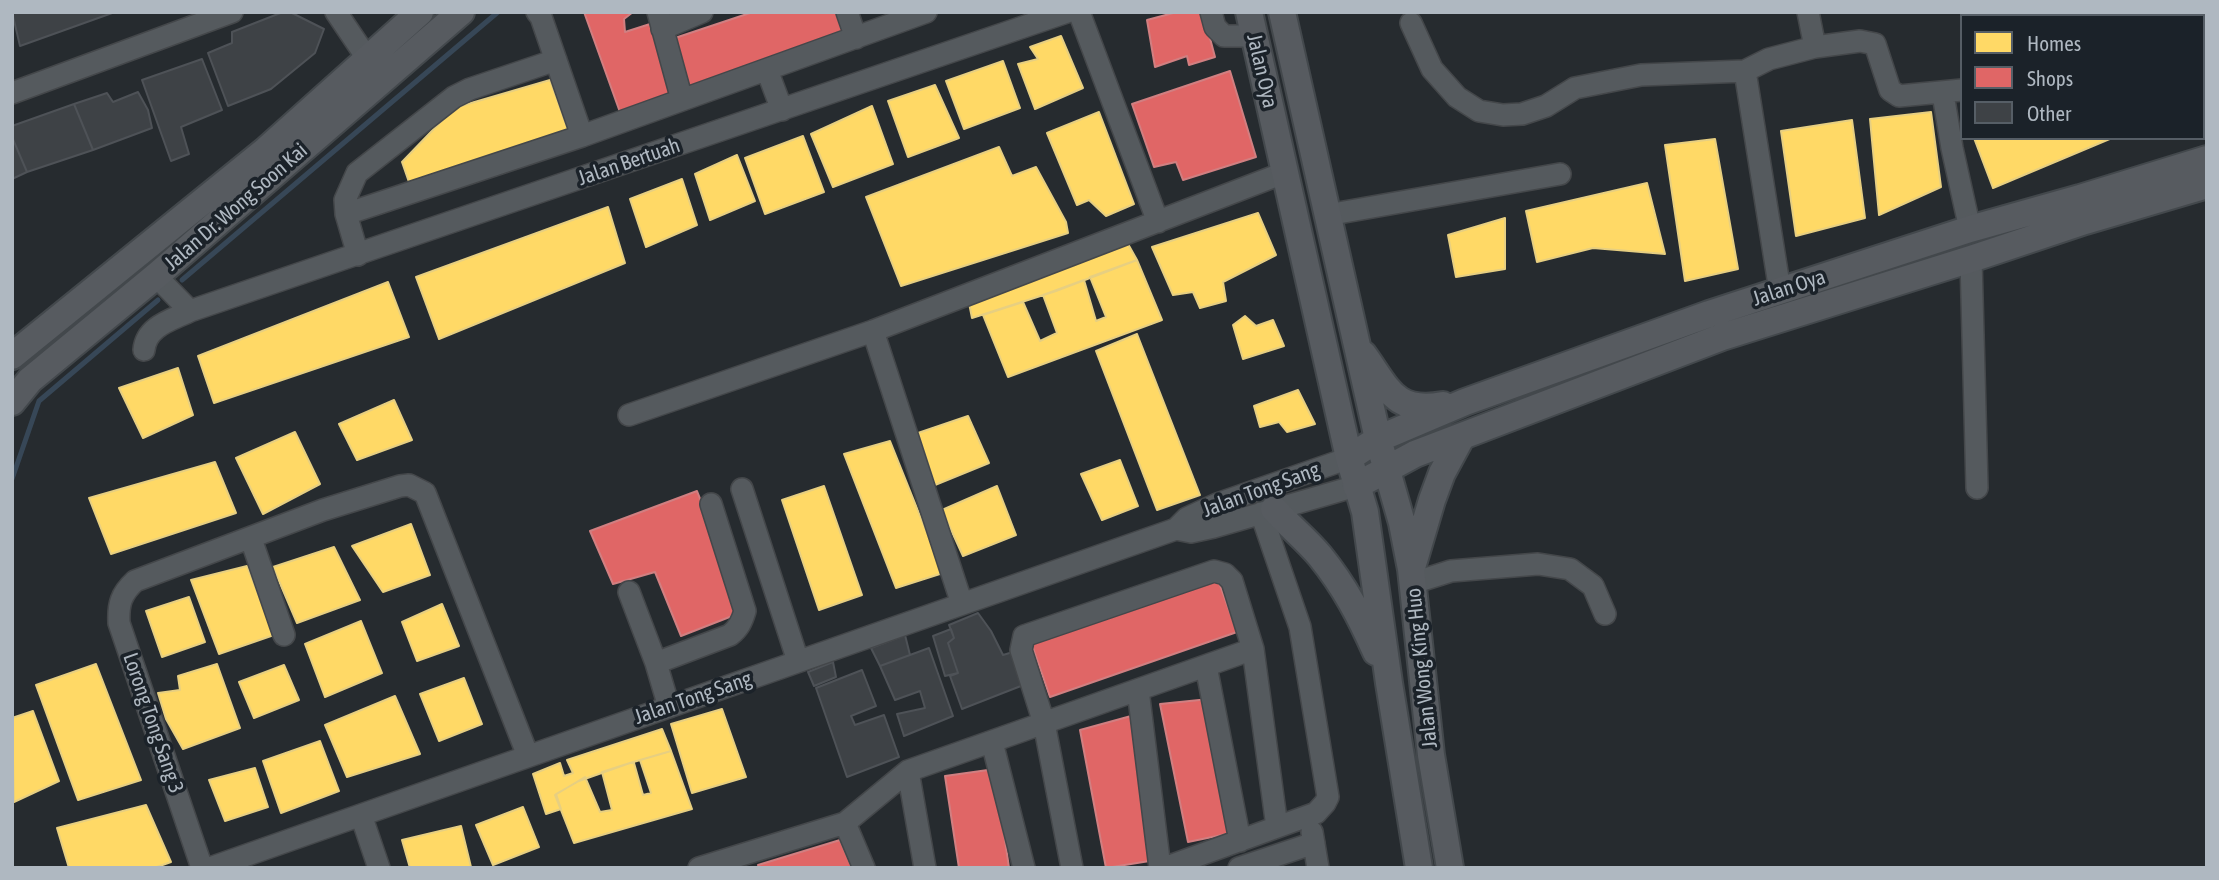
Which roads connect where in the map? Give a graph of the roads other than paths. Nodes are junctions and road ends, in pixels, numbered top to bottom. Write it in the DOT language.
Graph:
graph roads {
  1 [pos="232,12"];
  2 [pos="336,12"];
  3 [pos="420,12"];
  4 [pos="461,12"];
  5 [pos="702,12"];
  6 [pos="847,12"];
  7 [pos="926,12"];
  8 [pos="1067,12"];
  9 [pos="1079,12"];
  10 [pos="1211,12"];
  11 [pos="1808,12"];
  12 [pos="1283,13"];
  13 [pos="541,14"];
  14 [pos="660,20"];
  15 [pos="1411,23"];
  16 [pos="1252,24"];
  17 [pos="856,38"];
  18 [pos="1815,47"];
  19 [pos="367,58"];
  20 [pos="556,60"];
  21 [pos="767,70"];
  22 [pos="1745,71"];
  23 [pos="1952,92"];
  24 [pos="12,93"];
  25 [pos="682,100"];
  26 [pos="782,110"];
  27 [pos="582,136"];
  28 [pos="2207,159"];
  29 [pos="1286,173"];
  30 [pos="1560,174"];
  31 [pos="2207,185"];
  32 [pos="346,214"];
  33 [pos="1327,215"];
  34 [pos="1158,222"];
  35 [pos="1970,229"];
  36 [pos="358,255"];
  37 [pos="1971,259"];
  38 [pos="156,276"];
  39 [pos="1780,291"];
  40 [pos="190,311"];
  41 [pos="873,331"];
  42 [pos="1357,347"];
  43 [pos="144,350"];
  44 [pos="12,356"];
  45 [pos="1465,401"];
  46 [pos="12,402"];
  47 [pos="629,415"];
  48 [pos="1462,436"];
  49 [pos="1378,439"];
  50 [pos="1349,458"];
  51 [pos="1387,469"];
  52 [pos="1356,486"];
  53 [pos="1977,488"];
  54 [pos="742,489"];
  55 [pos="711,505"];
  56 [pos="1267,511"];
  57 [pos="1176,529"];
  58 [pos="251,539"];
  59 [pos="1412,576"];
  60 [pos="629,592"];
  61 [pos="962,604"];
  62 [pos="1605,614"];
  63 [pos="284,635"];
  64 [pos="1253,649"];
  65 [pos="798,662"];
  66 [pos="656,663"];
  67 [pos="1206,666"];
  68 [pos="1389,682"];
  69 [pos="1138,690"];
  70 [pos="668,707"];
  71 [pos="1044,723"];
  72 [pos="992,742"];
  73 [pos="528,756"];
  74 [pos="908,771"];
  75 [pos="360,815"];
  76 [pos="1309,816"];
  77 [pos="845,824"];
  78 [pos="1277,827"];
  79 [pos="1240,841"];
  80 [pos="1314,843"];
  81 [pos="740,861"];
  82 [pos="1266,863"];
  83 [pos="202,868"];
  84 [pos="210,868"];
  85 [pos="379,868"];
  86 [pos="699,868"];
  87 [pos="864,868"];
  88 [pos="925,868"];
  89 [pos="1024,868"];
  90 [pos="1072,868"];
  91 [pos="1162,868"];
  92 [pos="1239,868"];
  93 [pos="1318,868"];
  94 [pos="1419,868"];
  95 [pos="1450,868"];
  1 -- 24 [label="street"];
  2 -- 19 [label="street"];
  3 -- 19 [label="main road, Jalan Dr. Wong Soon Kai"];
  4 -- 38 [label="main road, Jalan Dr. Wong Soon Kai"];
  5 -- 14 [label="street"];
  6 -- 17 [label="street"];
  7 -- 17 [label="street"];
  8 -- 26 [label="street, Jalan Bertuah"];
  9 -- 34 [label="street"];
  10 -- 16 [label="street"];
  11 -- 18 [label="street"];
  12 -- 33 [label="main road, Jalan Oya"];
  13 -- 20 [label="street"];
  14 -- 25 [label="street"];
  15 -- 22 [label="street"];
  16 -- 29 [label="main road, Jalan Oya"];
  17 -- 21 [label="street"];
  18 -- 22 [label="street"];
  18 -- 23 [label="street"];
  19 -- 44 [label="main road, Jalan Dr. Wong Soon Kai"];
  20 -- 27 [label="street"];
  20 -- 32 [label="street"];
  21 -- 25 [label="street"];
  21 -- 26 [label="street"];
  22 -- 39 [label="street"];
  23 -- 35 [label="street"];
  25 -- 27 [label="street"];
  26 -- 36 [label="street, Jalan Bertuah"];
  27 -- 32 [label="street"];
  28 -- 35 [label="main road, Jalan Oya"];
  29 -- 34 [label="street"];
  29 -- 50 [label="main road, Jalan Oya"];
  30 -- 33 [label="street"];
  31 -- 37 [label="main road, Jalan Oya"];
  32 -- 36 [label="street"];
  33 -- 42 [label="main road, Jalan Oya"];
  34 -- 41 [label="street"];
  35 -- 39 [label="main road, Jalan Oya"];
  36 -- 40 [label="street, Jalan Bertuah"];
  37 -- 48 [label="main road, Jalan Oya"];
  37 -- 53 [label="street"];
  38 -- 40 [label="street"];
  38 -- 46 [label="main road, Jalan Dr. Wong Soon Kai"];
  39 -- 45 [label="main road, Jalan Oya"];
  40 -- 43 [label="street, Jalan Bertuah"];
  41 -- 47 [label="street"];
  41 -- 61 [label="street"];
  42 -- 45 [label="main road"];
  42 -- 49 [label="main road, Jalan Oya"];
  45 -- 49 [label="main road, Jalan Oya"];
  48 -- 51 [label="main road, Jalan Oya"];
  48 -- 59 [label="main road"];
  49 -- 50 [label="main road, Jalan Oya"];
  49 -- 51 [label="main road, Jalan Oya"];
  50 -- 52 [label="main road, Jalan Oya"];
  50 -- 57 [label="street, Jalan Tong Sang"];
  51 -- 52 [label="main road, Jalan Oya"];
  51 -- 59 [label="main road, Jalan Wong King Huo"];
  52 -- 56 [label="street, Jalan Tong Sang"];
  52 -- 68 [label="main road, Jalan Wong King Huo"];
  54 -- 65 [label="street"];
  55 -- 66 [label="street"];
  56 -- 57 [label="street, Jalan Tong Sang"];
  56 -- 68 [label="main road"];
  56 -- 76 [label="street"];
  57 -- 61 [label="street, Jalan Tong Sang"];
  58 -- 63 [label="street"];
  58 -- 73 [label="street"];
  58 -- 83 [label="street, Lorong Tong Sang 3"];
  59 -- 62 [label="street"];
  59 -- 95 [label="main road, Jalan Wong King Huo"];
  60 -- 66 [label="street"];
  61 -- 65 [label="street, Jalan Tong Sang"];
  64 -- 67 [label="street"];
  64 -- 71 [label="street"];
  64 -- 78 [label="street"];
  65 -- 70 [label="street, Jalan Tong Sang"];
  66 -- 70 [label="street"];
  67 -- 69 [label="street"];
  67 -- 79 [label="street"];
  68 -- 94 [label="main road, Jalan Wong King Huo"];
  69 -- 71 [label="street"];
  69 -- 91 [label="street"];
  70 -- 73 [label="street, Jalan Tong Sang"];
  71 -- 72 [label="street"];
  71 -- 90 [label="street"];
  72 -- 74 [label="street"];
  72 -- 89 [label="street"];
  73 -- 75 [label="street, Jalan Tong Sang"];
  74 -- 77 [label="street"];
  74 -- 88 [label="street"];
  75 -- 84 [label="street, Jalan Tong Sang"];
  75 -- 85 [label="street"];
  76 -- 78 [label="street"];
  76 -- 80 [label="street"];
  77 -- 81 [label="street"];
  77 -- 87 [label="street"];
  78 -- 79 [label="street"];
  79 -- 91 [label="street"];
  80 -- 82 [label="street"];
  80 -- 93 [label="street"];
  81 -- 86 [label="street"];
  82 -- 92 [label="street"];
}
